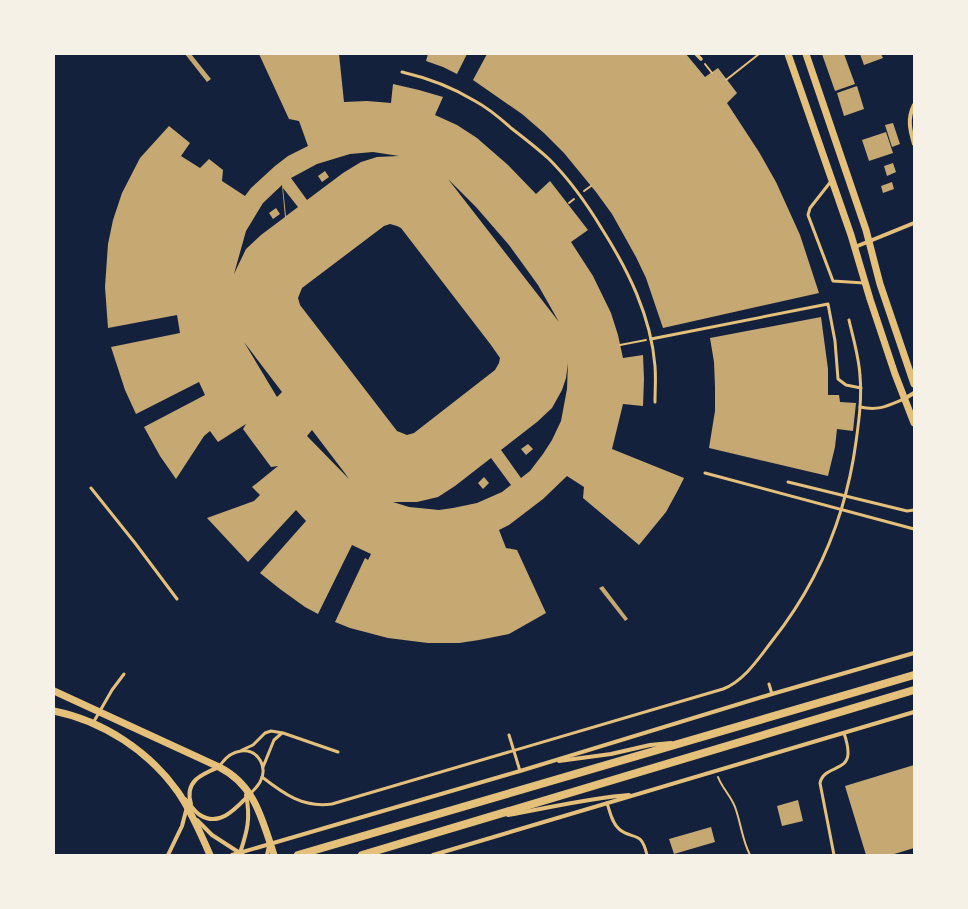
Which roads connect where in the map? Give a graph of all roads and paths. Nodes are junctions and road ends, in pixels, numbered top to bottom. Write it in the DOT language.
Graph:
graph roads {
  1 [pos="696,54"];
  2 [pos="759,54"];
  3 [pos="788,54"];
  4 [pos="806,54"];
  5 [pos="701,59"];
  6 [pos="402,72"];
  7 [pos="712,73"];
  8 [pos="726,80"];
  9 [pos="914,105"];
  10 [pos="914,144"];
  11 [pos="832,180"];
  12 [pos="914,224"];
  13 [pos="869,241"];
  14 [pos="855,246"];
  15 [pos="866,283"];
  16 [pos="848,320"];
  17 [pos="651,339"];
  18 [pos="620,345"];
  19 [pos="914,384"];
  20 [pos="861,388"];
  21 [pos="914,393"];
  22 [pos="904,399"];
  23 [pos="655,402"];
  24 [pos="860,407"];
  25 [pos="914,423"];
  26 [pos="705,473"];
  27 [pos="788,482"];
  28 [pos="91,488"];
  29 [pos="845,496"];
  30 [pos="841,510"];
  31 [pos="914,510"];
  32 [pos="914,529"];
  33 [pos="177,599"];
  34 [pos="914,653"];
  35 [pos="124,674"];
  36 [pos="914,675"];
  37 [pos="769,684"];
  38 [pos="914,690"];
  39 [pos="54,691"];
  40 [pos="772,694"];
  41 [pos="54,711"];
  42 [pos="100,712"];
  43 [pos="914,712"];
  44 [pos="93,724"];
  45 [pos="283,732"];
  46 [pos="844,733"];
  47 [pos="509,735"];
  48 [pos="685,741"];
  49 [pos="242,750"];
  50 [pos="514,751"];
  51 [pos="338,752"];
  52 [pos="549,762"];
  53 [pos="263,766"];
  54 [pos="219,767"];
  55 [pos="716,770"];
  56 [pos="520,771"];
  57 [pos="262,778"];
  58 [pos="637,794"];
  59 [pos="249,796"];
  60 [pos="189,803"];
  61 [pos="607,803"];
  62 [pos="196,819"];
  63 [pos="474,821"];
  64 [pos="202,836"];
  65 [pos="270,844"];
  66 [pos="241,854"];
  67 [pos="168,855"];
  68 [pos="210,855"];
  69 [pos="232,855"];
  70 [pos="268,855"];
  71 [pos="274,855"];
  72 [pos="298,855"];
  73 [pos="362,855"];
  74 [pos="433,855"];
  75 [pos="647,855"];
  76 [pos="750,855"];
  77 [pos="834,855"];
  1 -- 5 [label="street"];
  2 -- 8 [label="path"];
  3 -- 11 [label="street"];
  4 -- 13 [label="street"];
  5 -- 7 [label="path"];
  6 -- 17 [label="lane"];
  9 -- 10 [label="street"];
  11 -- 14 [label="street"];
  11 -- 15 [label="lane"];
  12 -- 13 [label="street"];
  13 -- 14 [label="street"];
  13 -- 19 [label="street"];
  14 -- 15 [label="street"];
  15 -- 22 [label="street"];
  16 -- 20 [label="lane"];
  17 -- 18 [label="path"];
  17 -- 20 [label="lane"];
  17 -- 23 [label="lane"];
  20 -- 24 [label="lane"];
  21 -- 22 [label="street"];
  22 -- 24 [label="lane"];
  22 -- 25 [label="street"];
  24 -- 29 [label="lane"];
  26 -- 30 [label="lane"];
  27 -- 29 [label="lane"];
  28 -- 33 [label="lane"];
  29 -- 30 [label="lane"];
  29 -- 31 [label="lane"];
  30 -- 32 [label="lane"];
  30 -- 50 [label="lane"];
  34 -- 40 [label="street"];
  35 -- 42 [label="lane"];
  36 -- 48 [label="main road"];
  37 -- 40 [label="lane"];
  38 -- 63 [label="main road"];
  39 -- 42 [label="street"];
  40 -- 52 [label="street"];
  41 -- 44 [label="street"];
  42 -- 44 [label="lane"];
  42 -- 54 [label="street"];
  43 -- 46 [label="street"];
  44 -- 60 [label="street"];
  45 -- 49 [label="lane"];
  45 -- 51 [label="lane"];
  45 -- 53 [label="lane"];
  46 -- 55 [label="street"];
  46 -- 77 [label="lane"];
  47 -- 50 [label="lane"];
  48 -- 52 [label="street"];
  48 -- 72 [label="main road"];
  49 -- 53 [label="lane"];
  49 -- 54 [label="lane"];
  50 -- 56 [label="lane"];
  50 -- 57 [label="lane"];
  52 -- 56 [label="street"];
  53 -- 57 [label="lane"];
  54 -- 59 [label="street"];
  54 -- 60 [label="street"];
  55 -- 58 [label="street"];
  55 -- 76 [label="path"];
  56 -- 65 [label="street"];
  57 -- 59 [label="lane"];
  58 -- 61 [label="street"];
  58 -- 63 [label="street"];
  59 -- 60 [label="street"];
  59 -- 65 [label="street"];
  59 -- 66 [label="street"];
  60 -- 62 [label="street"];
  60 -- 64 [label="street"];
  60 -- 67 [label="street"];
  61 -- 74 [label="street"];
  61 -- 75 [label="lane"];
  62 -- 64 [label="street"];
  62 -- 66 [label="street"];
  63 -- 73 [label="main road"];
  64 -- 68 [label="street"];
  65 -- 66 [label="street"];
  65 -- 70 [label="street"];
  65 -- 71 [label="street"];
  66 -- 69 [label="street"];
}
